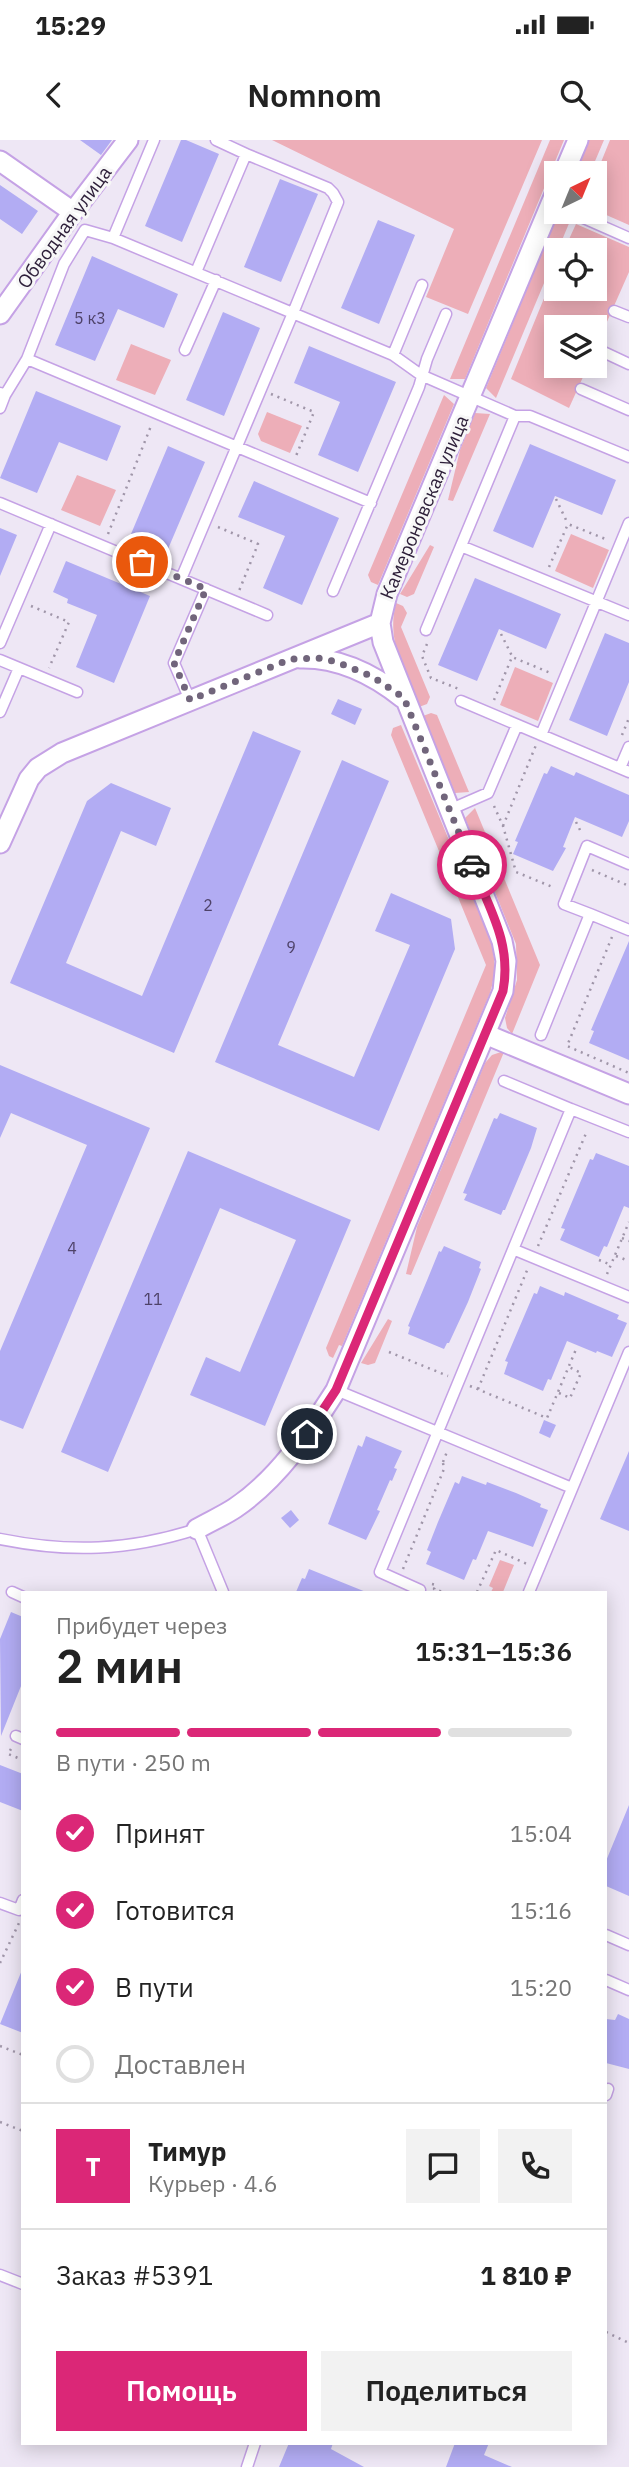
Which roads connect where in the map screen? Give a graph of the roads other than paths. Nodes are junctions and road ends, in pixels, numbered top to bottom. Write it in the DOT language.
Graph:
graph roads {
  1 [pos="128,140"];
  2 [pos="155,140"];
  3 [pos="216,140"];
  4 [pos="578,140"];
  5 [pos="246,154"];
  6 [pos="0,161"];
  7 [pos="569,161"];
  8 [pos="73,212"];
  9 [pos="545,224"];
  10 [pos="597,224"];
  11 [pos="113,237"];
  12 [pos="629,238"];
  13 [pos="196,272"];
  14 [pos="216,280"];
  15 [pos="422,285"];
  16 [pos="614,311"];
  17 [pos="293,313"];
  18 [pos="0,314"];
  19 [pos="446,314"];
  20 [pos="629,317"];
  21 [pos="186,350"];
  22 [pos="607,354"];
  23 [pos="393,355"];
  24 [pos="27,359"];
  25 [pos="629,364"];
  26 [pos="421,375"];
  27 [pos="581,388"];
  28 [pos="2,394"];
  29 [pos="470,396"];
  30 [pos="0,408"];
  31 [pos="629,410"];
  32 [pos="515,416"];
  33 [pos="237,448"];
  34 [pos="629,457"];
  35 [pos="0,503"];
  36 [pos="371,503"];
  37 [pos="629,523"];
  38 [pos="51,524"];
  39 [pos="461,545"];
  40 [pos="181,579"];
  41 [pos="206,589"];
  42 [pos="333,591"];
  43 [pos="597,601"];
  44 [pos="267,615"];
  45 [pos="629,615"];
  46 [pos="380,622"];
  47 [pos="427,635"];
  48 [pos="0,643"];
  49 [pos="291,659"];
  50 [pos="0,660"];
  51 [pos="19,668"];
  52 [pos="77,692"];
  53 [pos="464,697"];
  54 [pos="404,698"];
  55 [pos="190,700"];
  56 [pos="0,712"];
  57 [pos="517,725"];
  58 [pos="541,735"];
  59 [pos="624,745"];
  60 [pos="625,770"];
  61 [pos="449,810"];
  62 [pos="2,834"];
  63 [pos="629,864"];
  64 [pos="590,914"];
  65 [pos="629,930"];
  66 [pos="485,1034"];
  67 [pos="541,1035"];
  68 [pos="504,1081"];
  69 [pos="629,1094"];
  70 [pos="571,1109"];
  71 [pos="629,1132"];
  72 [pos="515,1250"];
  73 [pos="629,1297"];
  74 [pos="629,1352"];
  75 [pos="336,1390"];
  76 [pos="438,1433"];
  77 [pos="572,1488"];
  78 [pos="197,1529"];
  79 [pos="0,1539"];
  80 [pos="422,1585"];
  81 [pos="223,1591"];
  82 [pos="529,1591"];
  83 [pos="12,1592"];
  84 [pos="21,1596"];
  85 [pos="0,1903"];
  86 [pos="21,1905"];
  87 [pos="607,1935"];
  88 [pos="629,1945"];
  89 [pos="607,1980"];
  90 [pos="629,1990"];
  91 [pos="0,2274"];
  92 [pos="21,2283"];
  93 [pos="254,2445"];
  94 [pos="247,2467"];
  1 -- 8 [label="street, Обводная улица"];
  2 -- 11 [label="lane"];
  3 -- 5 [label="lane"];
  4 -- 7 [label="street"];
  5 -- 13 [label="lane"];
  5 -- 17 [label="lane"];
  6 -- 8 [label="street"];
  8 -- 18 [label="street, Обводная улица"];
  9 -- 29 [label="street, Камероновская улица"];
  10 -- 12 [label="lane"];
  11 -- 13 [label="lane"];
  11 -- 24 [label="lane"];
  13 -- 14 [label="lane"];
  14 -- 17 [label="lane"];
  14 -- 21 [label="lane"];
  15 -- 23 [label="lane"];
  16 -- 20 [label="lane"];
  17 -- 23 [label="lane"];
  17 -- 33 [label="lane"];
  19 -- 26 [label="lane"];
  22 -- 25 [label="lane"];
  23 -- 26 [label="lane"];
  24 -- 28 [label="lane"];
  24 -- 33 [label="lane"];
  26 -- 29 [label="lane"];
  26 -- 36 [label="lane"];
  27 -- 31 [label="lane"];
  28 -- 30 [label="lane"];
  29 -- 32 [label="lane"];
  29 -- 46 [label="street, Камероновская улица"];
  32 -- 34 [label="lane"];
  32 -- 39 [label="lane"];
  33 -- 36 [label="lane"];
  33 -- 40 [label="lane"];
  35 -- 38 [label="lane"];
  36 -- 42 [label="lane"];
  37 -- 43 [label="lane"];
  38 -- 40 [label="lane"];
  38 -- 48 [label="lane"];
  39 -- 43 [label="lane"];
  39 -- 47 [label="lane"];
  40 -- 41 [label="lane"];
  41 -- 44 [label="lane"];
  41 -- 55 [label="lane"];
  43 -- 45 [label="lane"];
  43 -- 58 [label="lane"];
  46 -- 49 [label="street"];
  46 -- 54 [label="street, Камероновская улица"];
  49 -- 54 [label="street"];
  49 -- 55 [label="street"];
  50 -- 51 [label="lane"];
  51 -- 52 [label="lane"];
  51 -- 56 [label="lane"];
  53 -- 57 [label="lane"];
  54 -- 61 [label="street, Камероновская улица"];
  55 -- 62 [label="street"];
  57 -- 58 [label="lane"];
  57 -- 61 [label="lane"];
  58 -- 60 [label="lane"];
  59 -- 60 [label="lane"];
  61 -- 66 [label="street, Камероновская улица"];
  63 -- 64 [label="lane"];
  64 -- 65 [label="lane"];
  64 -- 67 [label="lane"];
  66 -- 69 [label="street"];
  66 -- 75 [label="street, Камероновская улица"];
  68 -- 70 [label="lane"];
  70 -- 71 [label="lane"];
  70 -- 72 [label="lane"];
  72 -- 73 [label="lane"];
  72 -- 76 [label="lane"];
  74 -- 77 [label="lane"];
  75 -- 76 [label="lane"];
  75 -- 78 [label="street, Камероновская улица"];
  76 -- 77 [label="lane"];
  76 -- 80 [label="lane"];
  77 -- 82 [label="lane"];
  78 -- 79 [label="lane, Камероновская улица"];
  78 -- 81 [label="lane"];
  83 -- 84 [label="lane"];
  85 -- 86 [label="lane"];
  87 -- 88 [label="lane"];
  89 -- 90 [label="lane"];
  91 -- 92 [label="lane"];
  93 -- 94 [label="lane"];
}
